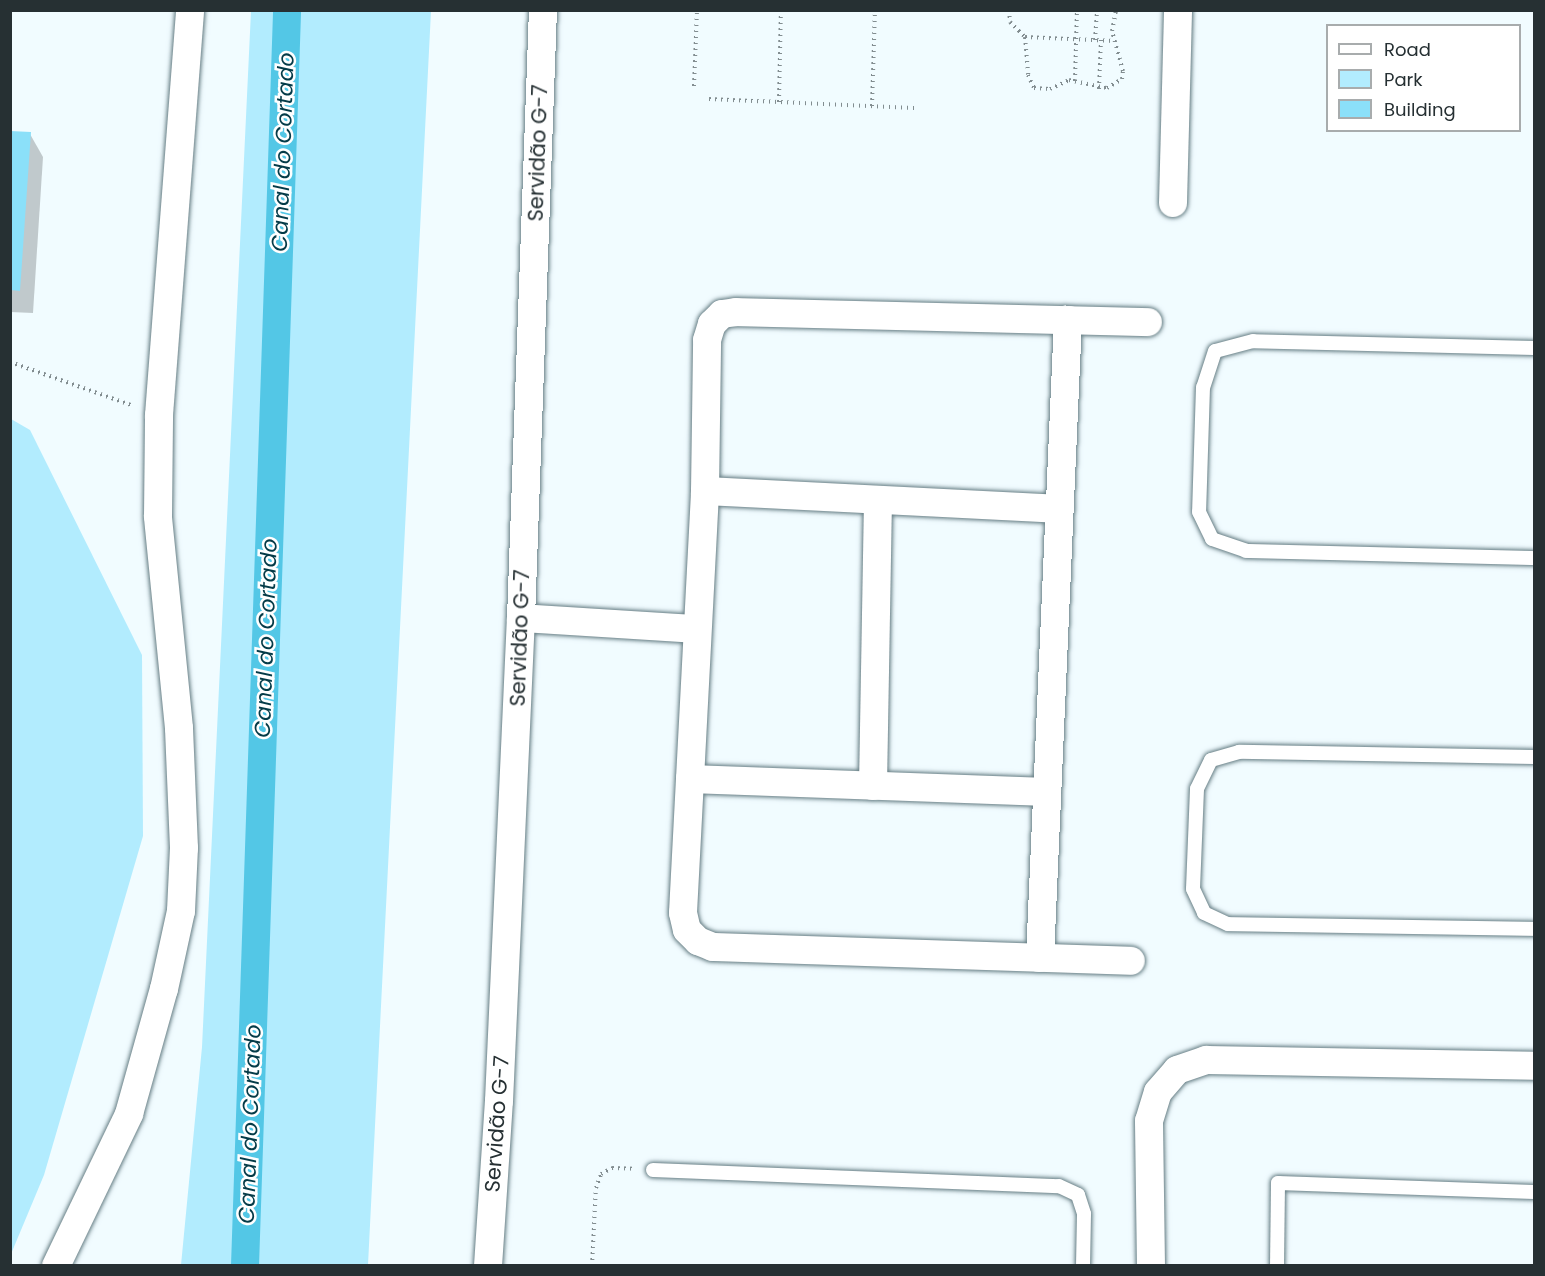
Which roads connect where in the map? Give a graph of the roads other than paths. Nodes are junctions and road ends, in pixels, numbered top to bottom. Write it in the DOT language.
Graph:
graph roads {
  1 [pos="190,10"];
  2 [pos="543,10"];
  3 [pos="1178,10"];
  4 [pos="1173,203"];
  5 [pos="1068,320"];
  6 [pos="1148,322"];
  7 [pos="1534,348"];
  8 [pos="705,491"];
  9 [pos="878,503"];
  10 [pos="1058,509"];
  11 [pos="1534,558"];
  12 [pos="521,618"];
  13 [pos="696,629"];
  14 [pos="1534,757"];
  15 [pos="690,779"];
  16 [pos="873,786"];
  17 [pos="1047,792"];
  18 [pos="1534,929"];
  19 [pos="1040,958"];
  20 [pos="1131,961"];
  21 [pos="1534,1066"];
  22 [pos="653,1170"];
  23 [pos="1534,1192"];
  24 [pos="56,1266"];
  25 [pos="488,1266"];
  26 [pos="1083,1266"];
  27 [pos="1151,1266"];
  28 [pos="1277,1266"];
  1 -- 24 [label="street"];
  2 -- 12 [label="street, Servidão G-7"];
  3 -- 4 [label="street"];
  5 -- 6 [label="street"];
  5 -- 8 [label="street"];
  5 -- 10 [label="street"];
  7 -- 11 [label="lane"];
  8 -- 9 [label="street"];
  8 -- 13 [label="street"];
  9 -- 10 [label="street"];
  9 -- 16 [label="street"];
  10 -- 17 [label="street"];
  12 -- 13 [label="street"];
  12 -- 25 [label="street, Servidão G-7"];
  13 -- 15 [label="street"];
  14 -- 18 [label="lane"];
  15 -- 16 [label="street"];
  15 -- 19 [label="street"];
  16 -- 17 [label="street"];
  17 -- 19 [label="street"];
  19 -- 20 [label="street"];
  21 -- 27 [label="street"];
  22 -- 26 [label="lane"];
  23 -- 28 [label="lane"];
}
